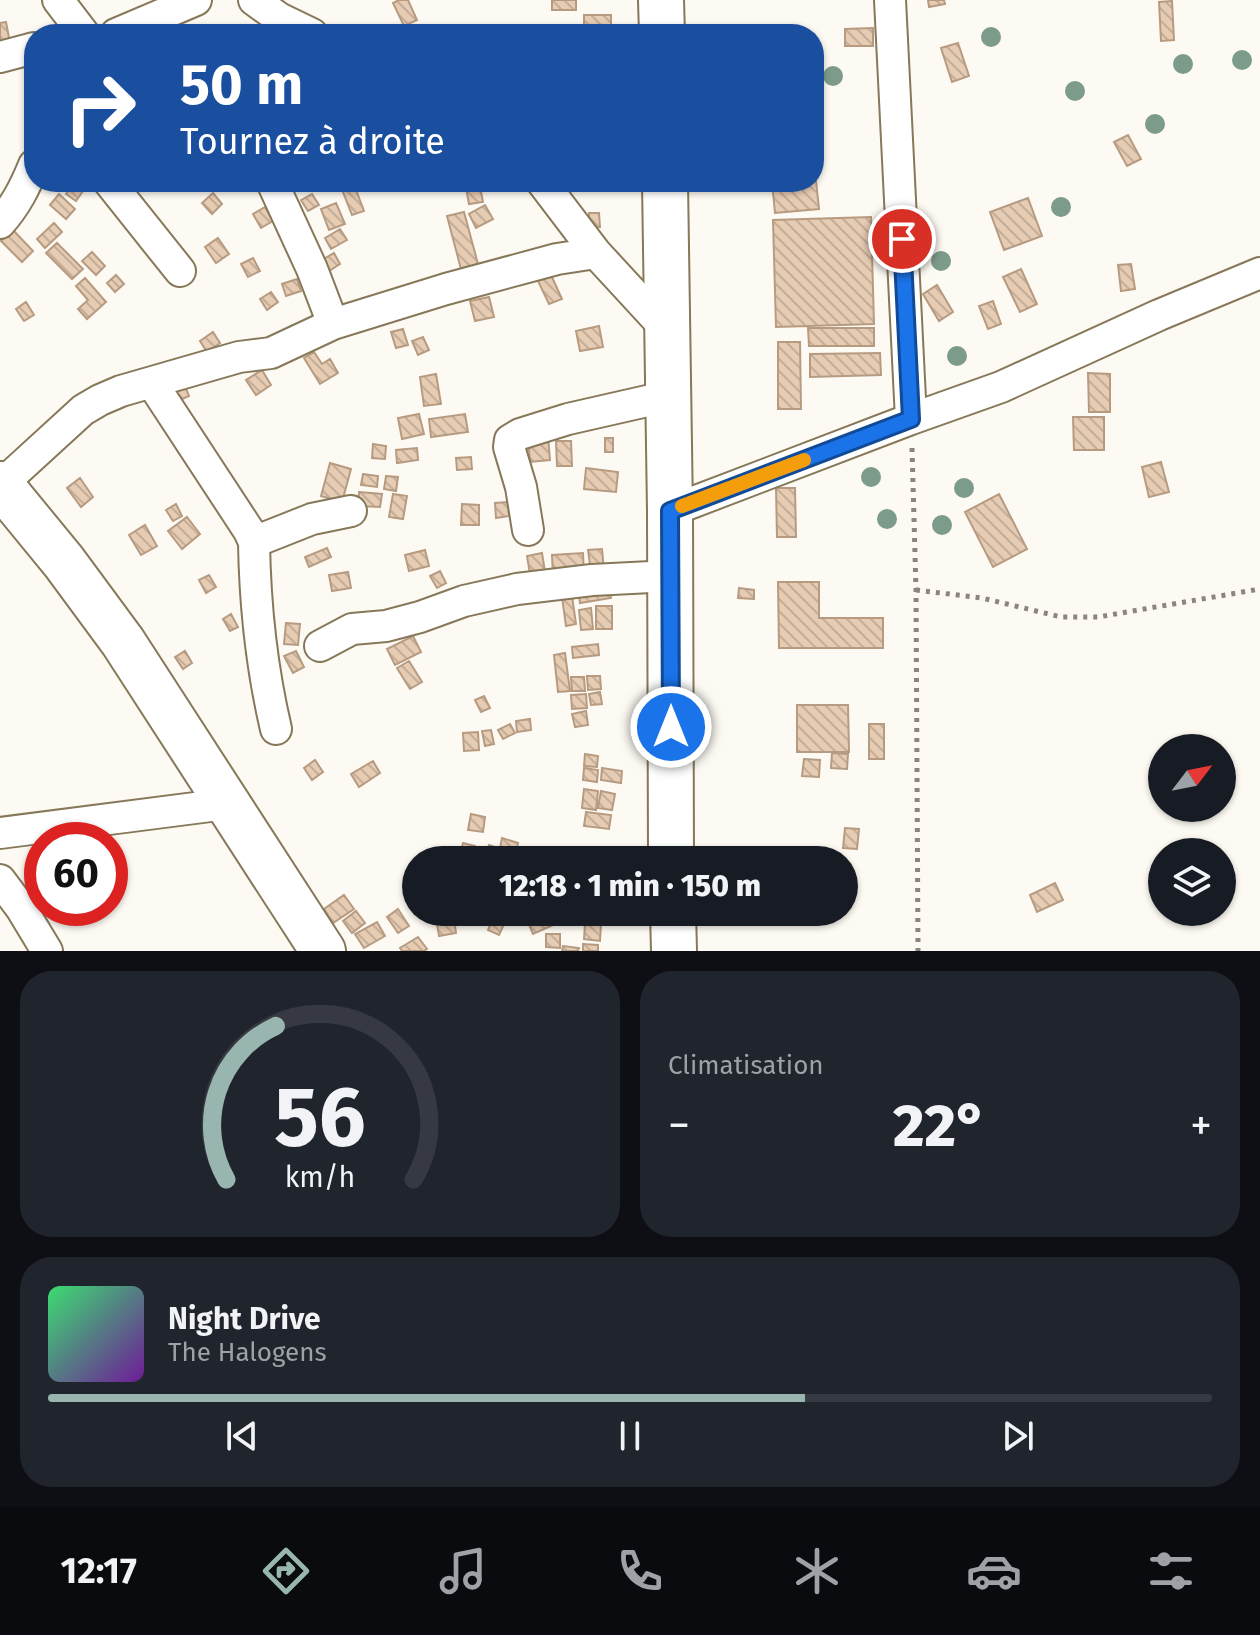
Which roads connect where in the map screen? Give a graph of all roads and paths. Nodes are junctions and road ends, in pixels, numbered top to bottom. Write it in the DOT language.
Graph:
graph roads {
  1 [pos="58,0"];
  2 [pos="196,0"];
  3 [pos="254,0"];
  4 [pos="661,0"];
  5 [pos="890,0"];
  6 [pos="76,24"];
  7 [pos="140,24"];
  8 [pos="288,24"];
  9 [pos="662,24"];
  10 [pos="24,51"];
  11 [pos="0,57"];
  12 [pos="24,188"];
  13 [pos="117,192"];
  14 [pos="277,192"];
  15 [pos="550,192"];
  16 [pos="665,192"];
  17 [pos="0,223"];
  18 [pos="596,253"];
  19 [pos="180,271"];
  20 [pos="1260,273"];
  21 [pos="333,324"];
  22 [pos="667,330"];
  23 [pos="152,383"];
  24 [pos="669,396"];
  25 [pos="911,419"];
  26 [pos="0,485"];
  27 [pos="351,511"];
  28 [pos="670,511"];
  29 [pos="528,530"];
  30 [pos="254,542"];
  31 [pos="671,576"];
  32 [pos="1260,589"];
  33 [pos="916,590"];
  34 [pos="320,646"];
  35 [pos="276,729"];
  36 [pos="226,804"];
  37 [pos="0,833"];
  38 [pos="671,846"];
  39 [pos="0,880"];
  40 [pos="673,926"];
  41 [pos="47,951"];
  42 [pos="323,951"];
  43 [pos="674,951"];
  44 [pos="918,951"];
  1 -- 6 [label="street"];
  2 -- 7 [label="street"];
  3 -- 8 [label="street"];
  4 -- 9 [label="main road"];
  5 -- 25 [label="street"];
  10 -- 11 [label="street"];
  12 -- 17 [label="street"];
  13 -- 19 [label="street"];
  14 -- 21 [label="street"];
  15 -- 18 [label="street"];
  16 -- 22 [label="main road"];
  18 -- 21 [label="street"];
  18 -- 22 [label="street"];
  20 -- 25 [label="street"];
  21 -- 23 [label="street"];
  22 -- 24 [label="main road"];
  23 -- 26 [label="street"];
  23 -- 30 [label="street"];
  24 -- 28 [label="main road"];
  24 -- 29 [label="street"];
  25 -- 28 [label="street"];
  25 -- 33 [label="path"];
  26 -- 36 [label="main road"];
  27 -- 30 [label="street"];
  28 -- 31 [label="main road"];
  30 -- 35 [label="street"];
  31 -- 34 [label="street"];
  31 -- 38 [label="main road"];
  32 -- 33 [label="path"];
  33 -- 44 [label="path"];
  36 -- 37 [label="street"];
  36 -- 42 [label="main road"];
  39 -- 41 [label="street"];
  40 -- 43 [label="main road"];
}
